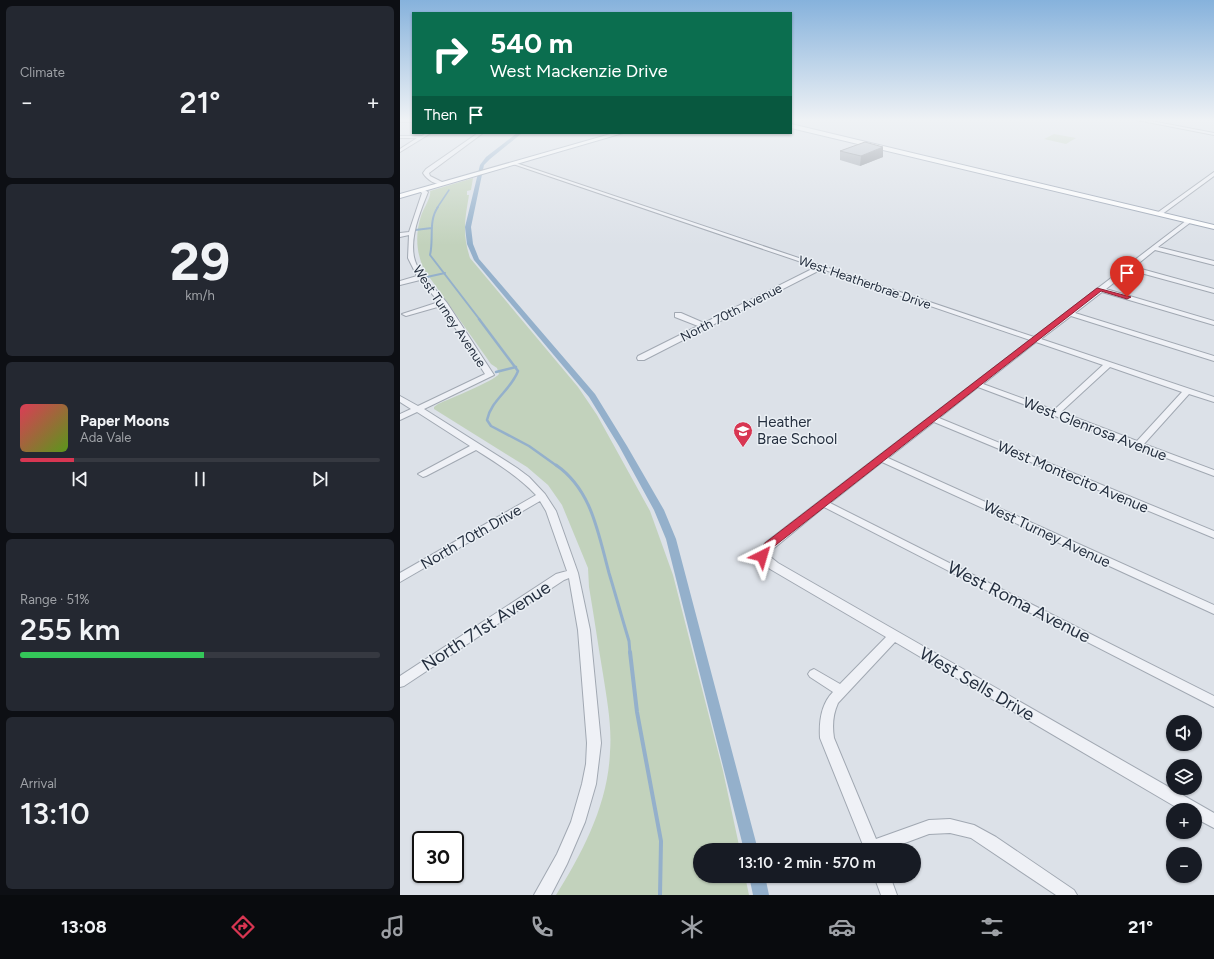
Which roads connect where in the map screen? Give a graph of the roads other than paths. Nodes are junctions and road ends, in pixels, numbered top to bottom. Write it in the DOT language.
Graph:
graph roads {
  1 [pos="440,162"];
  2 [pos="519,162"];
  3 [pos="941,162"];
  4 [pos="515,163"];
  5 [pos="1214,174"];
  6 [pos="442,184"];
  7 [pos="421,190"];
  8 [pos="400,196"];
  9 [pos="1159,214"];
  10 [pos="1188,221"];
  11 [pos="1214,227"];
  12 [pos="412,233"];
  13 [pos="400,235"];
  14 [pos="1153,248"];
  15 [pos="1214,263"];
  16 [pos="821,267"];
  17 [pos="1128,267"];
  18 [pos="422,277"];
  19 [pos="400,283"];
  20 [pos="1100,289"];
  21 [pos="1214,291"];
  22 [pos="443,303"];
  23 [pos="1069,313"];
  24 [pos="406,314"];
  25 [pos="678,314"];
  26 [pos="1214,323"];
  27 [pos="704,326"];
  28 [pos="1035,339"];
  29 [pos="641,358"];
  30 [pos="1214,359"];
  31 [pos="1109,364"];
  32 [pos="977,384"];
  33 [pos="1187,391"];
  34 [pos="400,398"];
  35 [pos="1214,400"];
  36 [pos="418,409"];
  37 [pos="1055,413"];
  38 [pos="400,417"];
  39 [pos="932,418"];
  40 [pos="1138,445"];
  41 [pos="476,446"];
  42 [pos="881,458"];
  43 [pos="423,474"];
  44 [pos="1214,474"];
  45 [pos="542,496"];
  46 [pos="823,502"];
  47 [pos="1214,535"];
  48 [pos="574,573"];
  49 [pos="400,578"];
  50 [pos="1214,610"];
  51 [pos="895,635"];
  52 [pos="814,674"];
  53 [pos="400,682"];
  54 [pos="841,691"];
  55 [pos="1214,702"];
  56 [pos="1183,803"];
  57 [pos="1202,814"];
  58 [pos="1214,821"];
  59 [pos="870,843"];
  60 [pos="888,843"];
  61 [pos="885,883"];
  62 [pos="542,895"];
  63 [pos="889,895"];
  64 [pos="1069,895"];
  1 -- 6 [label="street"];
  2 -- 4 [label="main road"];
  3 -- 9 [label="main road"];
  4 -- 6 [label="main road"];
  4 -- 16 [label="street, West Heatherbrae Drive"];
  5 -- 9 [label="street"];
  6 -- 7 [label="main road"];
  7 -- 8 [label="main road"];
  7 -- 12 [label="street, West Turney Avenue"];
  9 -- 10 [label="main road"];
  10 -- 11 [label="main road"];
  10 -- 14 [label="street"];
  12 -- 13 [label="street"];
  12 -- 18 [label="street, West Turney Avenue"];
  14 -- 15 [label="street"];
  14 -- 17 [label="street"];
  16 -- 27 [label="street, North 70th Avenue"];
  16 -- 28 [label="street, West Heatherbrae Drive"];
  17 -- 20 [label="street"];
  17 -- 21 [label="street"];
  18 -- 19 [label="street"];
  18 -- 22 [label="street, West Turney Avenue"];
  20 -- 23 [label="street"];
  20 -- 26 [label="street"];
  22 -- 24 [label="street"];
  22 -- 36 [label="street, West Turney Avenue"];
  23 -- 28 [label="street"];
  23 -- 30 [label="street"];
  25 -- 27 [label="street"];
  27 -- 29 [label="street, North 70th Avenue"];
  28 -- 31 [label="street, West Heatherbrae Drive"];
  28 -- 32 [label="street"];
  31 -- 33 [label="street, West Heatherbrae Drive"];
  31 -- 37 [label="street"];
  32 -- 37 [label="street, West Glenrosa Avenue"];
  32 -- 39 [label="street"];
  33 -- 35 [label="street, West Heatherbrae Drive"];
  33 -- 40 [label="street"];
  34 -- 36 [label="street"];
  36 -- 38 [label="street"];
  36 -- 41 [label="street"];
  37 -- 40 [label="street, West Glenrosa Avenue"];
  39 -- 42 [label="street"];
  39 -- 47 [label="street, West Montecito Avenue"];
  40 -- 44 [label="street, West Glenrosa Avenue"];
  41 -- 43 [label="street"];
  41 -- 45 [label="street"];
  42 -- 46 [label="street"];
  42 -- 50 [label="street, West Turney Avenue"];
  45 -- 48 [label="street"];
  45 -- 49 [label="street, North 70th Drive"];
  46 -- 51 [label="street, West Sells Drive"];
  46 -- 55 [label="street, West Roma Avenue"];
  48 -- 53 [label="street, North 71st Avenue"];
  48 -- 62 [label="street"];
  51 -- 54 [label="street"];
  51 -- 56 [label="street, West Sells Drive"];
  52 -- 54 [label="street"];
  54 -- 59 [label="street"];
  57 -- 58 [label="street, West Sells Drive"];
  60 -- 64 [label="street"];
  61 -- 63 [label="street"];
}
